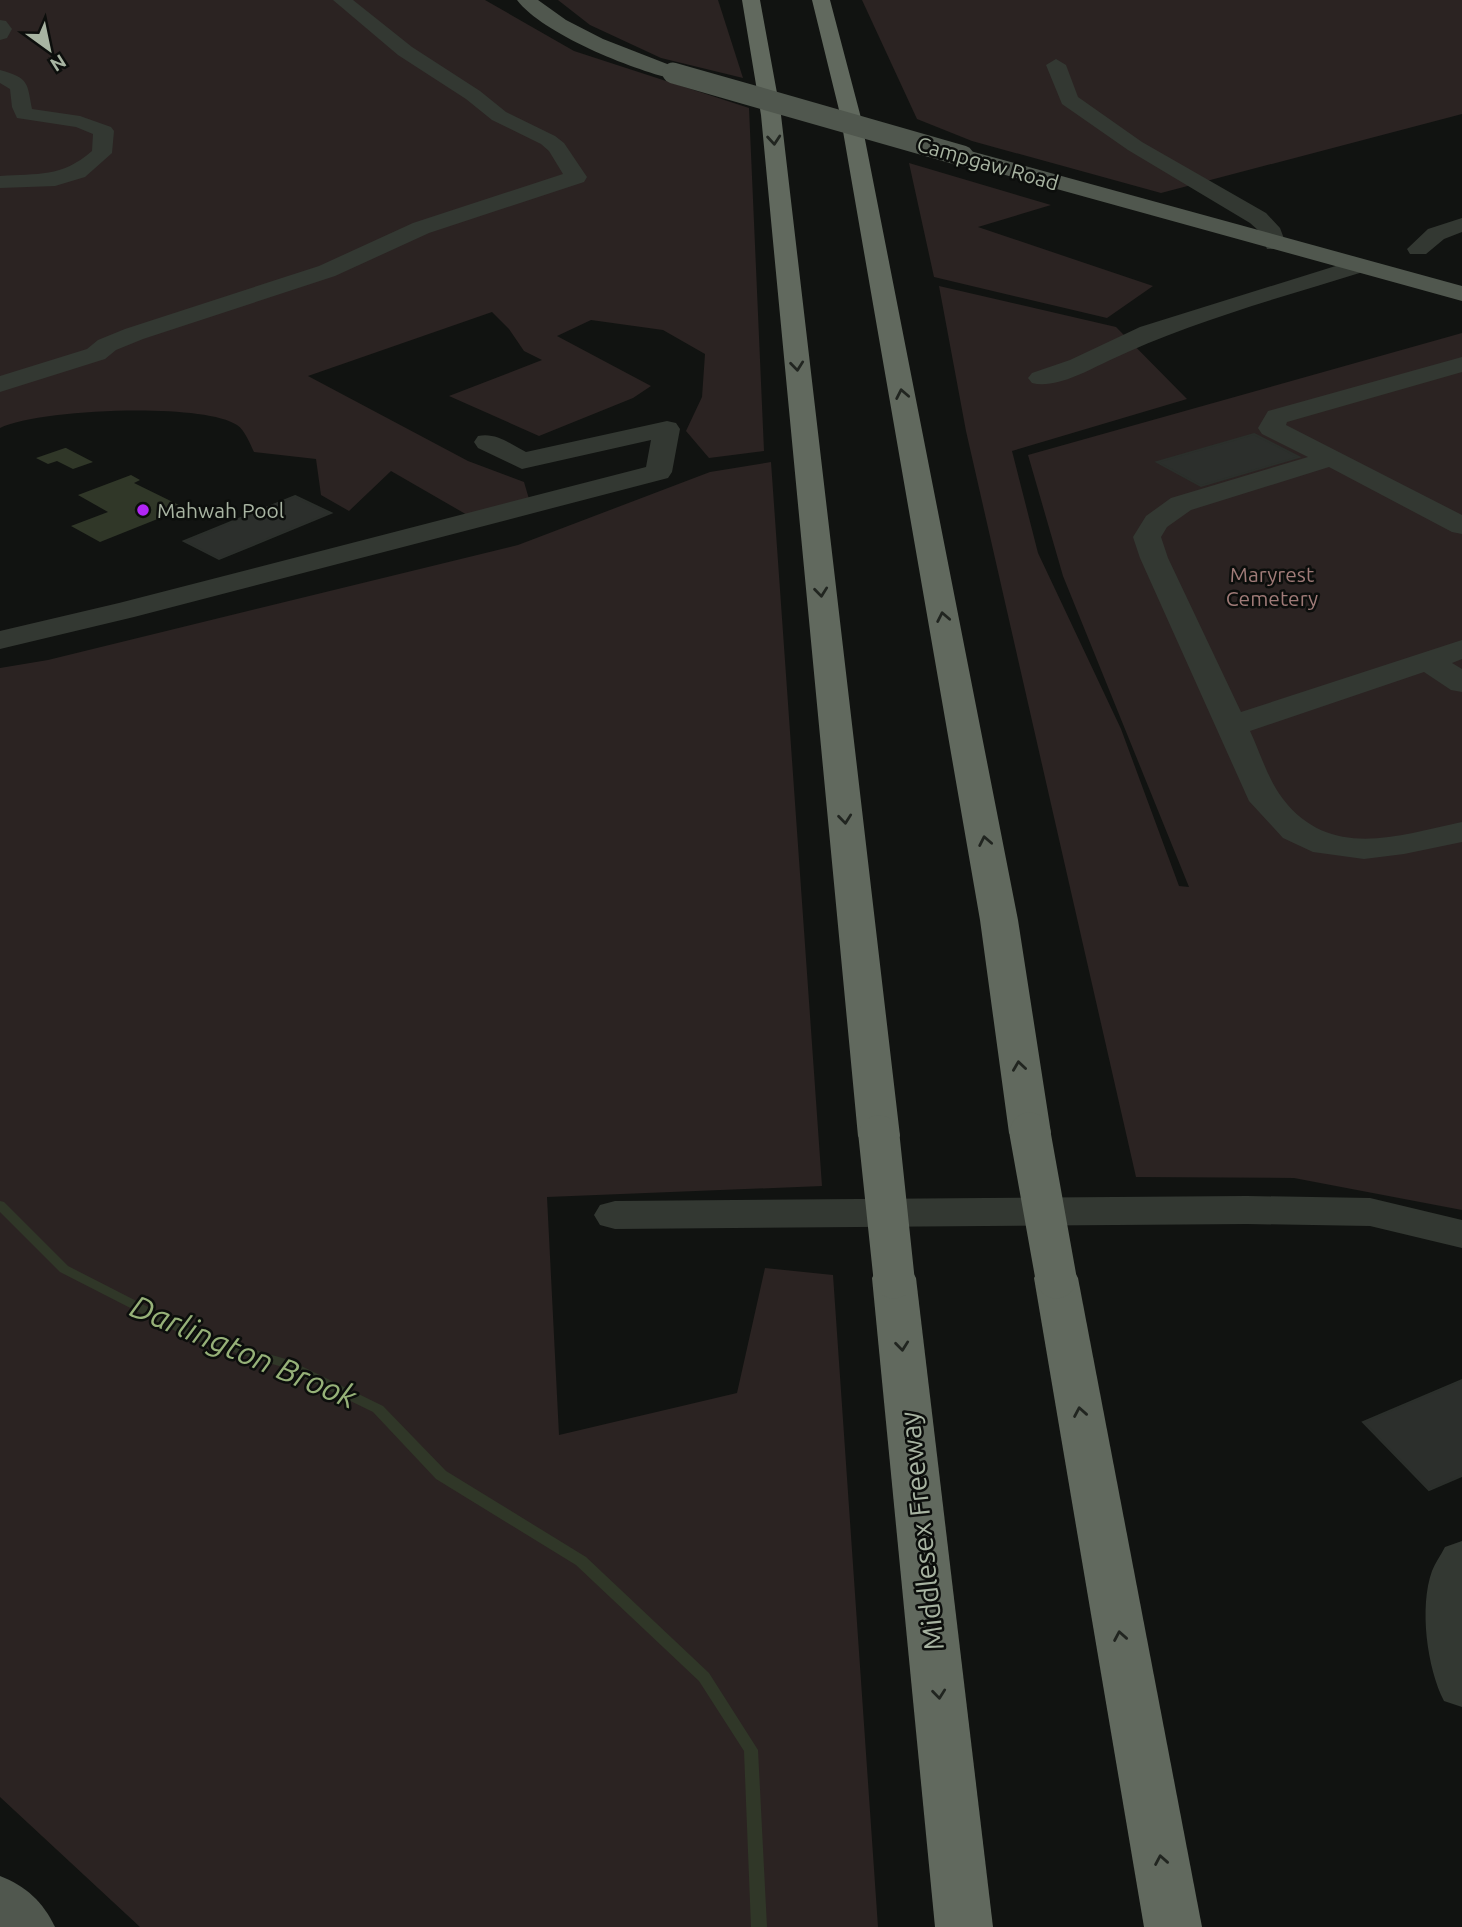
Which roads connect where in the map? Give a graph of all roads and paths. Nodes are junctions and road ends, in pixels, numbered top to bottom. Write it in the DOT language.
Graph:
graph roads {
  1 [pos="342,0"];
  2 [pos="526,0"];
  3 [pos="751,0"];
  4 [pos="821,0"];
  5 [pos="0,25"];
  6 [pos="0,34"];
  7 [pos="1056,65"];
  8 [pos="0,76"];
  9 [pos="0,182"];
  10 [pos="1462,225"];
  11 [pos="1275,244"];
  12 [pos="1418,249"];
  13 [pos="1358,266"];
  14 [pos="1462,294"];
  15 [pos="1462,364"];
  16 [pos="1041,378"];
  17 [pos="0,384"];
  18 [pos="487,442"];
  19 [pos="1332,458"];
  20 [pos="1462,526"];
  21 [pos="0,640"];
  22 [pos="1462,649"];
  23 [pos="1428,662"];
  24 [pos="1462,683"];
  25 [pos="1232,726"];
  26 [pos="1462,832"];
  27 [pos="615,1215"];
  28 [pos="1462,1234"];
  29 [pos="1462,1560"];
  30 [pos="1462,1686"];
  31 [pos="0,1902"];
  32 [pos="26,1927"];
  33 [pos="964,1927"];
  34 [pos="1173,1927"];
  1 -- 17 [label="street"];
  2 -- 11 [label="main road, Campgaw Road, bridge"];
  3 -- 33 [label="highway, Middlesex Freeway, one-way, bridge"];
  34 -- 4 [label="highway, one-way, bridge"];
  5 -- 6 [label="street"];
  7 -- 11 [label="street"];
  8 -- 9 [label="street"];
  10 -- 12 [label="street"];
  11 -- 13 [label="main road, Campgaw Road"];
  13 -- 14 [label="main road, Campgaw Road"];
  13 -- 16 [label="street"];
  15 -- 19 [label="street"];
  18 -- 21 [label="street"];
  19 -- 20 [label="lane"];
  19 -- 25 [label="lane"];
  22 -- 23 [label="street"];
  23 -- 24 [label="street"];
  23 -- 25 [label="street"];
  25 -- 26 [label="lane"];
  27 -- 28 [label="street"];
  29 -- 30 [label="street"];
  31 -- 32 [label="main road"];
}
